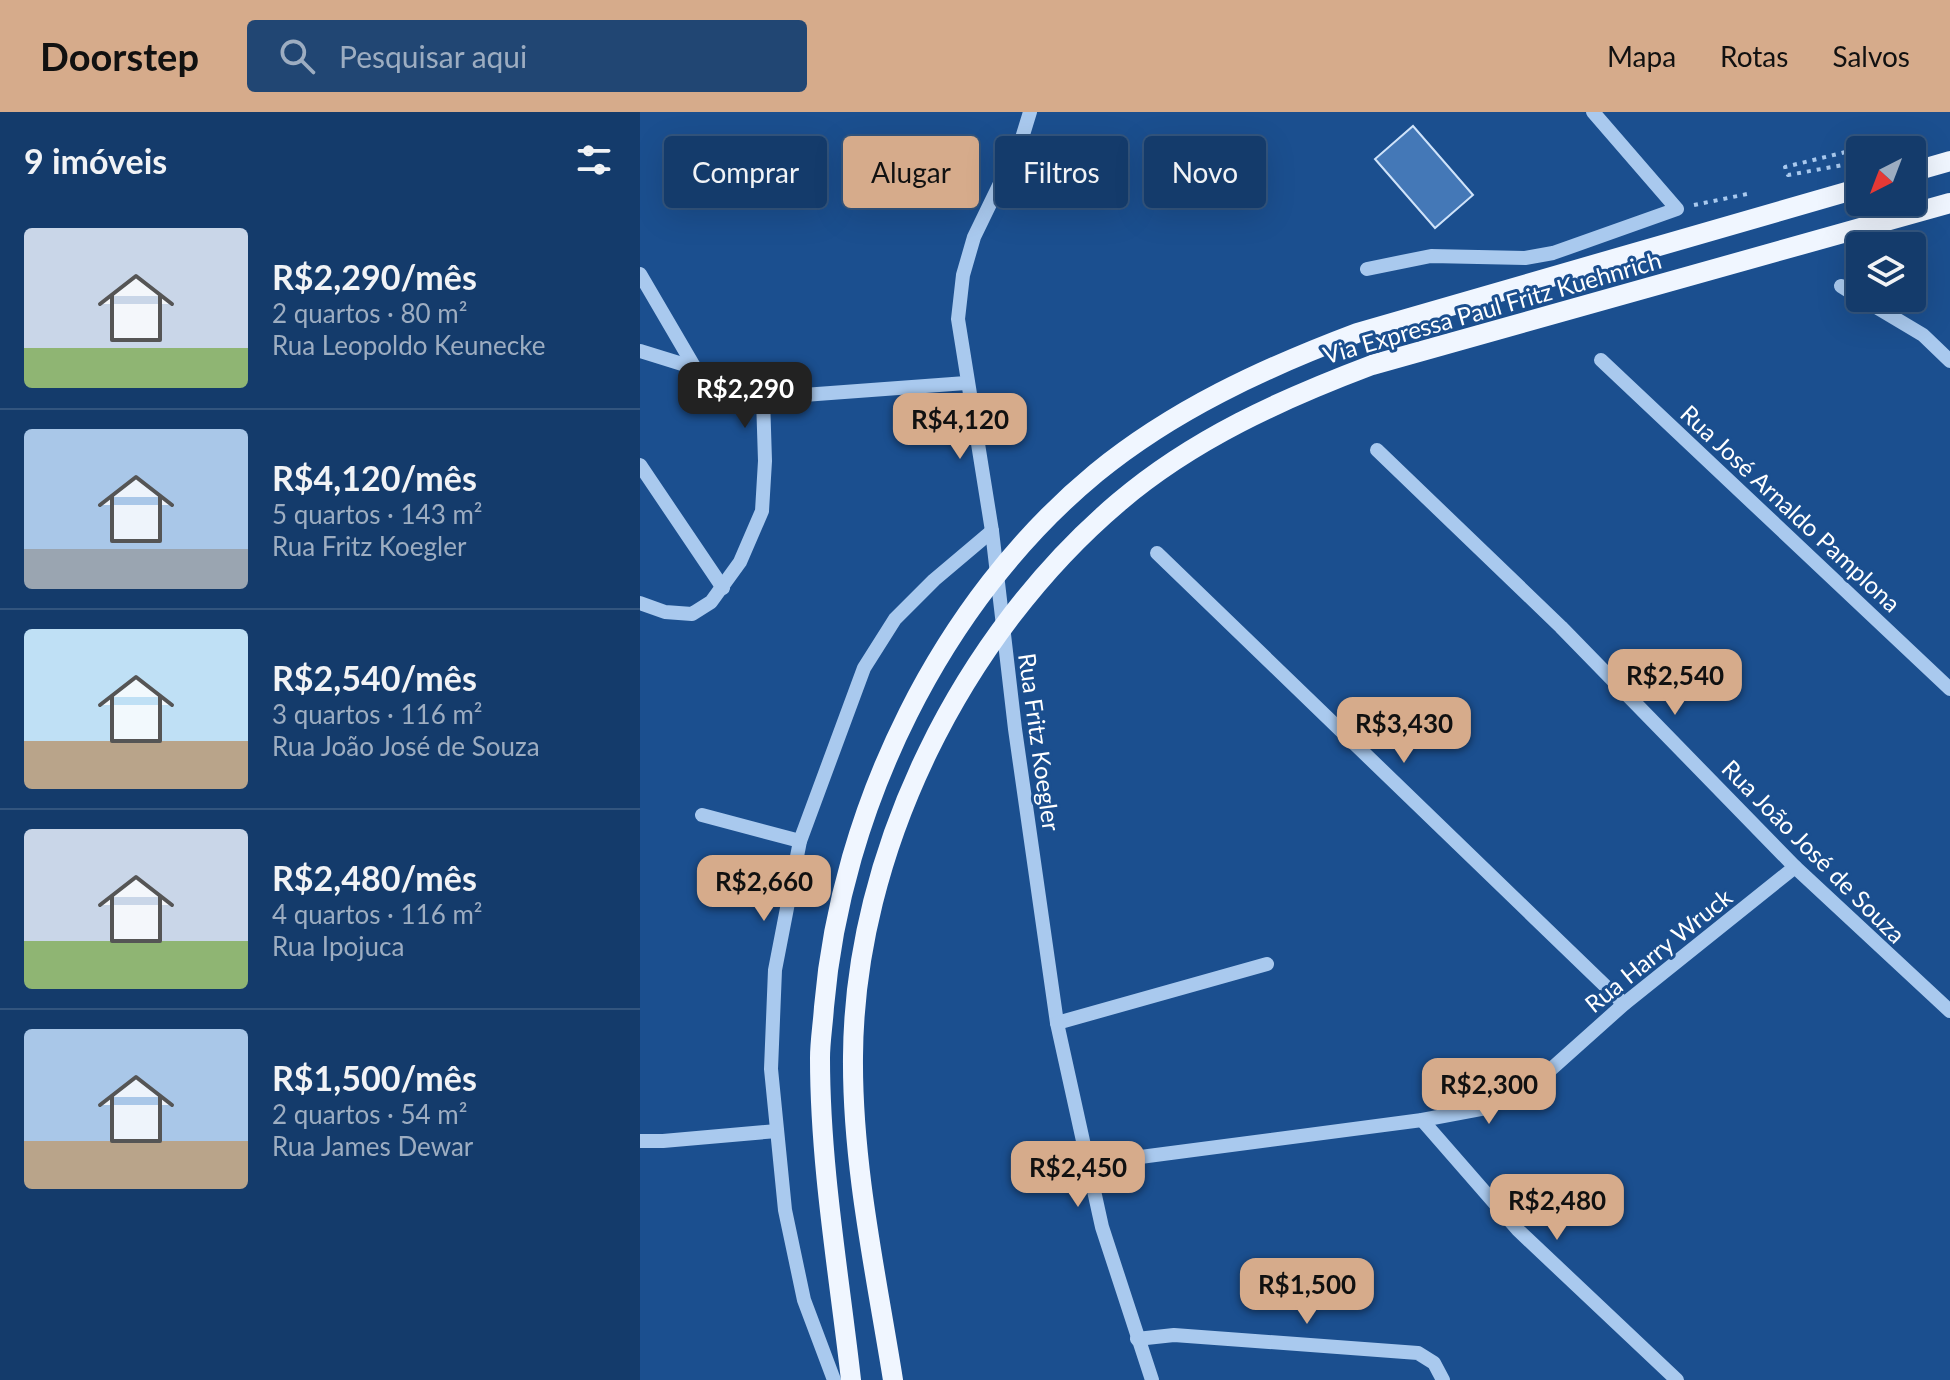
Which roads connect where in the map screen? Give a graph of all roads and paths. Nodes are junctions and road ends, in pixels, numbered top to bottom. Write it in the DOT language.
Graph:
graph roads {
  1 [pos="1030,112"];
  2 [pos="1593,112"];
  3 [pos="1846,154"];
  4 [pos="1950,161"];
  5 [pos="1846,165"];
  6 [pos="1926,168"];
  7 [pos="1846,192"];
  8 [pos="1950,203"];
  9 [pos="1367,269"];
  10 [pos="640,274"];
  11 [pos="1841,286"];
  12 [pos="1846,289"];
  13 [pos="1884,312"];
  14 [pos="640,351"];
  15 [pos="1601,360"];
  16 [pos="1950,361"];
  17 [pos="695,368"];
  18 [pos="966,383"];
  19 [pos="763,398"];
  20 [pos="1377,450"];
  21 [pos="640,465"];
  22 [pos="992,531"];
  23 [pos="1157,553"];
  24 [pos="723,588"];
  25 [pos="640,603"];
  26 [pos="1950,689"];
  27 [pos="702,815"];
  28 [pos="800,841"];
  29 [pos="1795,867"];
  30 [pos="1267,964"];
  31 [pos="1624,1004"];
  32 [pos="1950,1011"];
  33 [pos="1057,1023"];
  34 [pos="1422,1120"];
  35 [pos="777,1131"];
  36 [pos="640,1141"];
  37 [pos="1087,1164"];
  38 [pos="1137,1339"];
  39 [pos="834,1380"];
  40 [pos="851,1380"];
  41 [pos="893,1380"];
  42 [pos="1152,1380"];
  43 [pos="1443,1380"];
  44 [pos="1677,1380"];
  1 -- 18 [label="street, Rua Fritz Koegler"];
  2 -- 9 [label="street"];
  3 -- 5 [label="path"];
  4 -- 6 [label="main road"];
  7 -- 40 [label="main road, Via Expressa Paul Fritz Kuehnrich"];
  8 -- 41 [label="main road, Via Expressa Paul Fritz Kuehnrich"];
  10 -- 17 [label="street"];
  11 -- 12 [label="street"];
  13 -- 16 [label="street"];
  14 -- 17 [label="street"];
  15 -- 26 [label="street, Rua José Arnaldo Pamplona"];
  17 -- 19 [label="street"];
  18 -- 19 [label="street"];
  18 -- 22 [label="street, Rua Fritz Koegler"];
  19 -- 24 [label="street"];
  20 -- 29 [label="street, Rua João José de Souza"];
  21 -- 24 [label="street"];
  22 -- 28 [label="street"];
  22 -- 33 [label="street, Rua Fritz Koegler"];
  23 -- 31 [label="street"];
  24 -- 25 [label="street"];
  27 -- 28 [label="street"];
  28 -- 35 [label="street"];
  29 -- 31 [label="street, Rua Harry Wruck"];
  29 -- 32 [label="street, Rua João José de Souza"];
  30 -- 33 [label="street"];
  31 -- 34 [label="street, Rua Harry Wruck"];
  33 -- 37 [label="street, Rua Fritz Koegler"];
  34 -- 37 [label="street, Rua Harry Wruck"];
  34 -- 44 [label="street"];
  35 -- 36 [label="street"];
  35 -- 39 [label="street"];
  37 -- 38 [label="street, Rua Fritz Koegler"];
  38 -- 42 [label="street, Rua Fritz Koegler"];
  38 -- 43 [label="street"];
}
